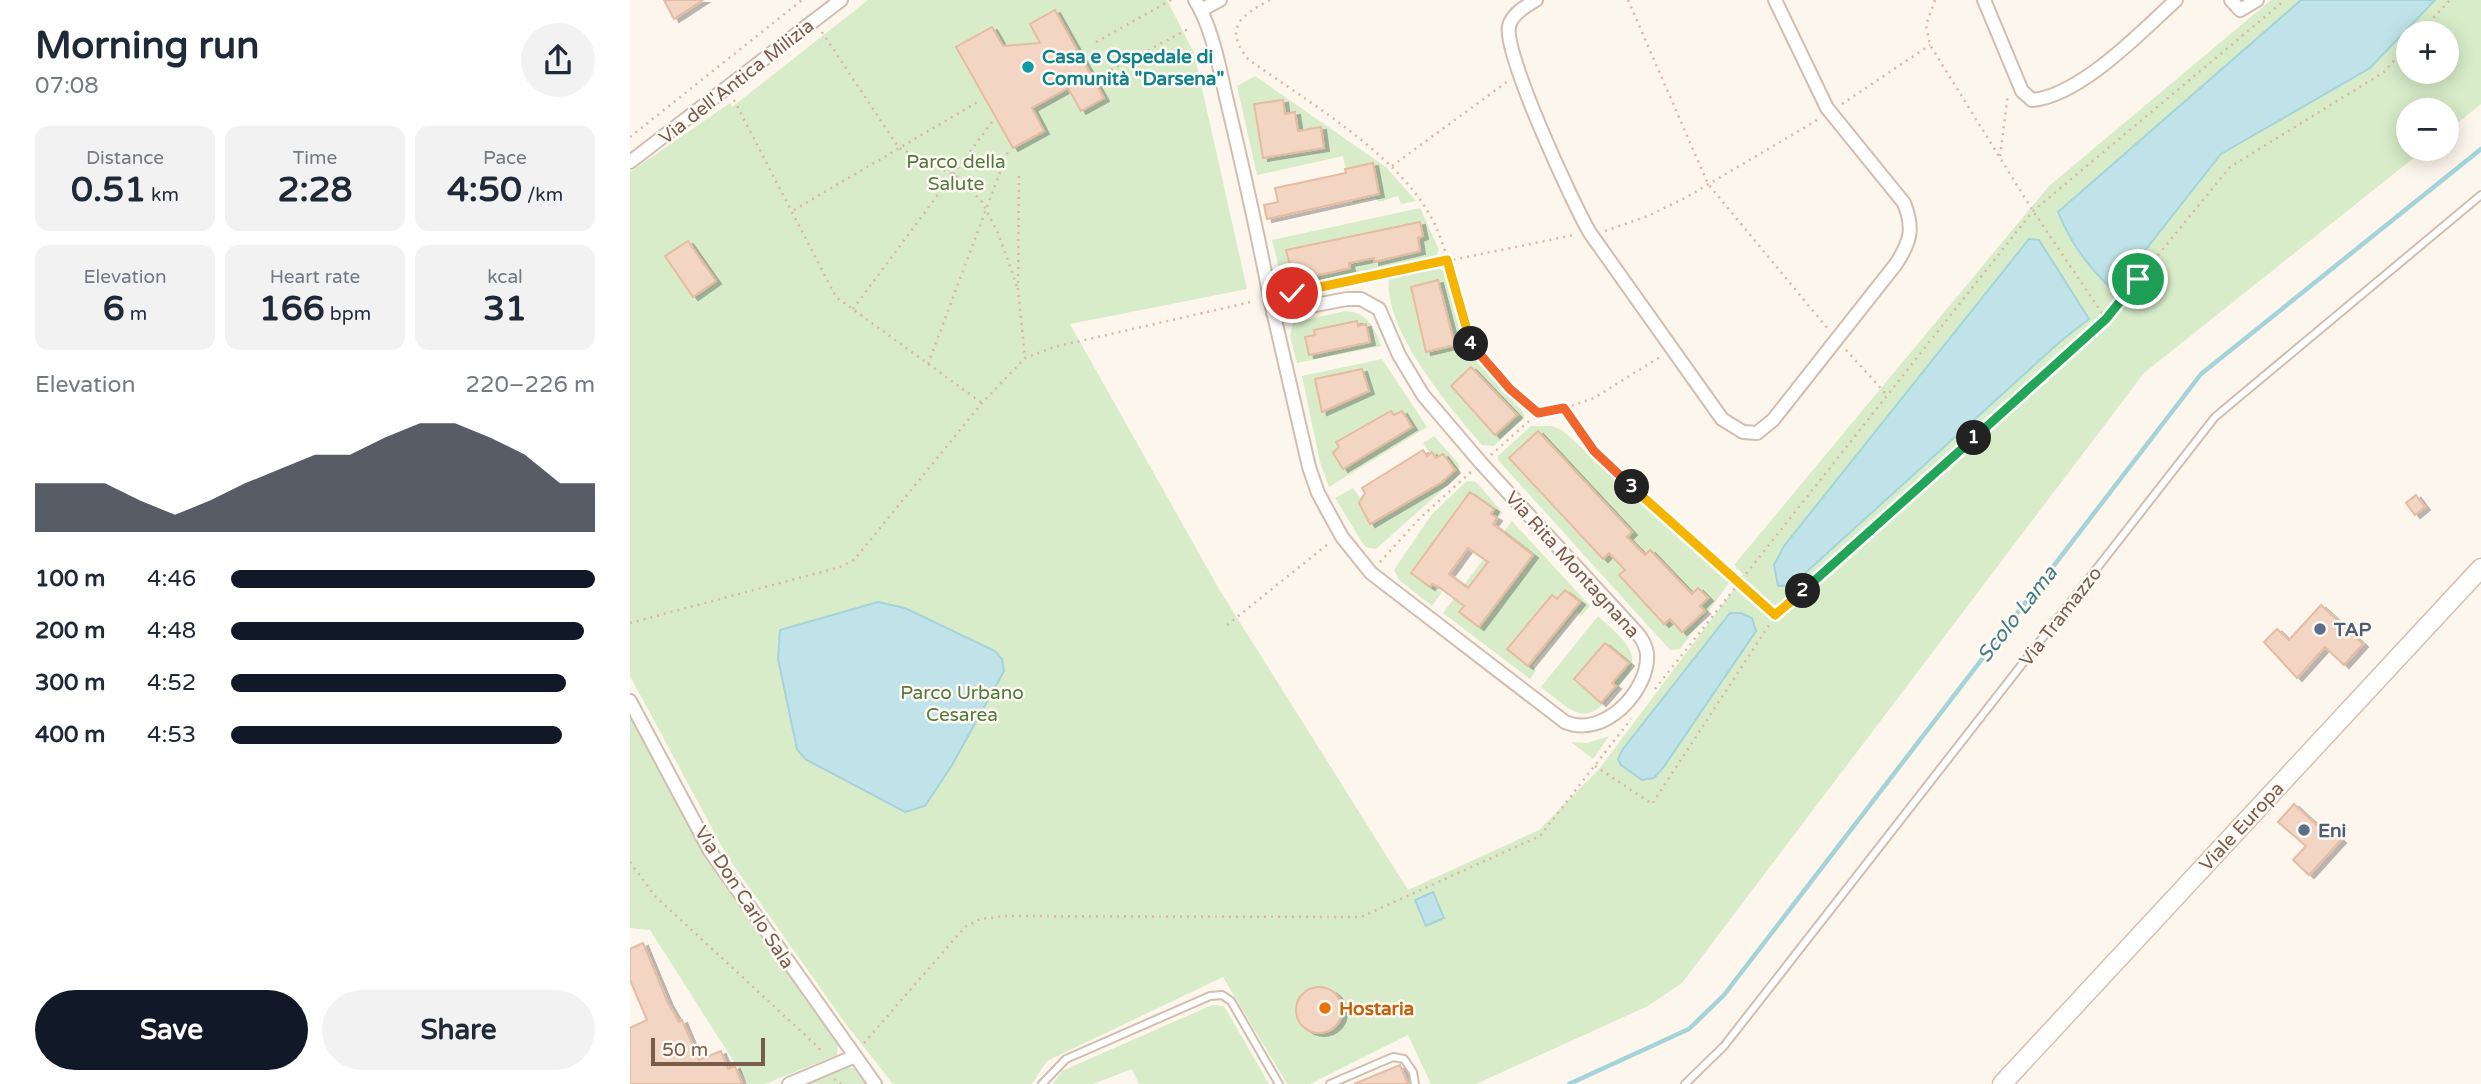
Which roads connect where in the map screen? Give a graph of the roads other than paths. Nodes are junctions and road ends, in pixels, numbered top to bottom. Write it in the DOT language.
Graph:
graph roads {
  1 [pos="841,0"];
  2 [pos="1220,0"];
  3 [pos="1536,0"];
  4 [pos="1775,0"];
  5 [pos="1984,0"];
  6 [pos="2176,0"];
  7 [pos="2231,0"];
  8 [pos="2256,0"];
  9 [pos="1198,5"];
  10 [pos="630,162"];
  11 [pos="2481,195"];
  12 [pos="1273,313"];
  13 [pos="2481,568"];
  14 [pos="630,701"];
  15 [pos="853,1057"];
  16 [pos="789,1084"];
  17 [pos="874,1084"];
  18 [pos="1042,1084"];
  19 [pos="1279,1084"];
  20 [pos="1330,1084"];
  21 [pos="1416,1084"];
  22 [pos="1685,1084"];
  23 [pos="2002,1084"];
  1 -- 10 [label="street, Via dell'Antica Milizia"];
  2 -- 9 [label="street"];
  3 -- 4 [label="street"];
  5 -- 6 [label="street"];
  7 -- 8 [label="street"];
  9 -- 12 [label="street, Via Rita Montagnana"];
  11 -- 22 [label="lane, Via Tramazzo"];
  12 -- 12 [label="street, Via Rita Montagnana"];
  13 -- 23 [label="main road, Viale Europa"];
  14 -- 15 [label="street, Via Don Carlo Sala"];
  15 -- 16 [label="street"];
  15 -- 17 [label="street, Via Don Carlo Sala"];
  18 -- 19 [label="lane"];
  20 -- 21 [label="lane"];
}
